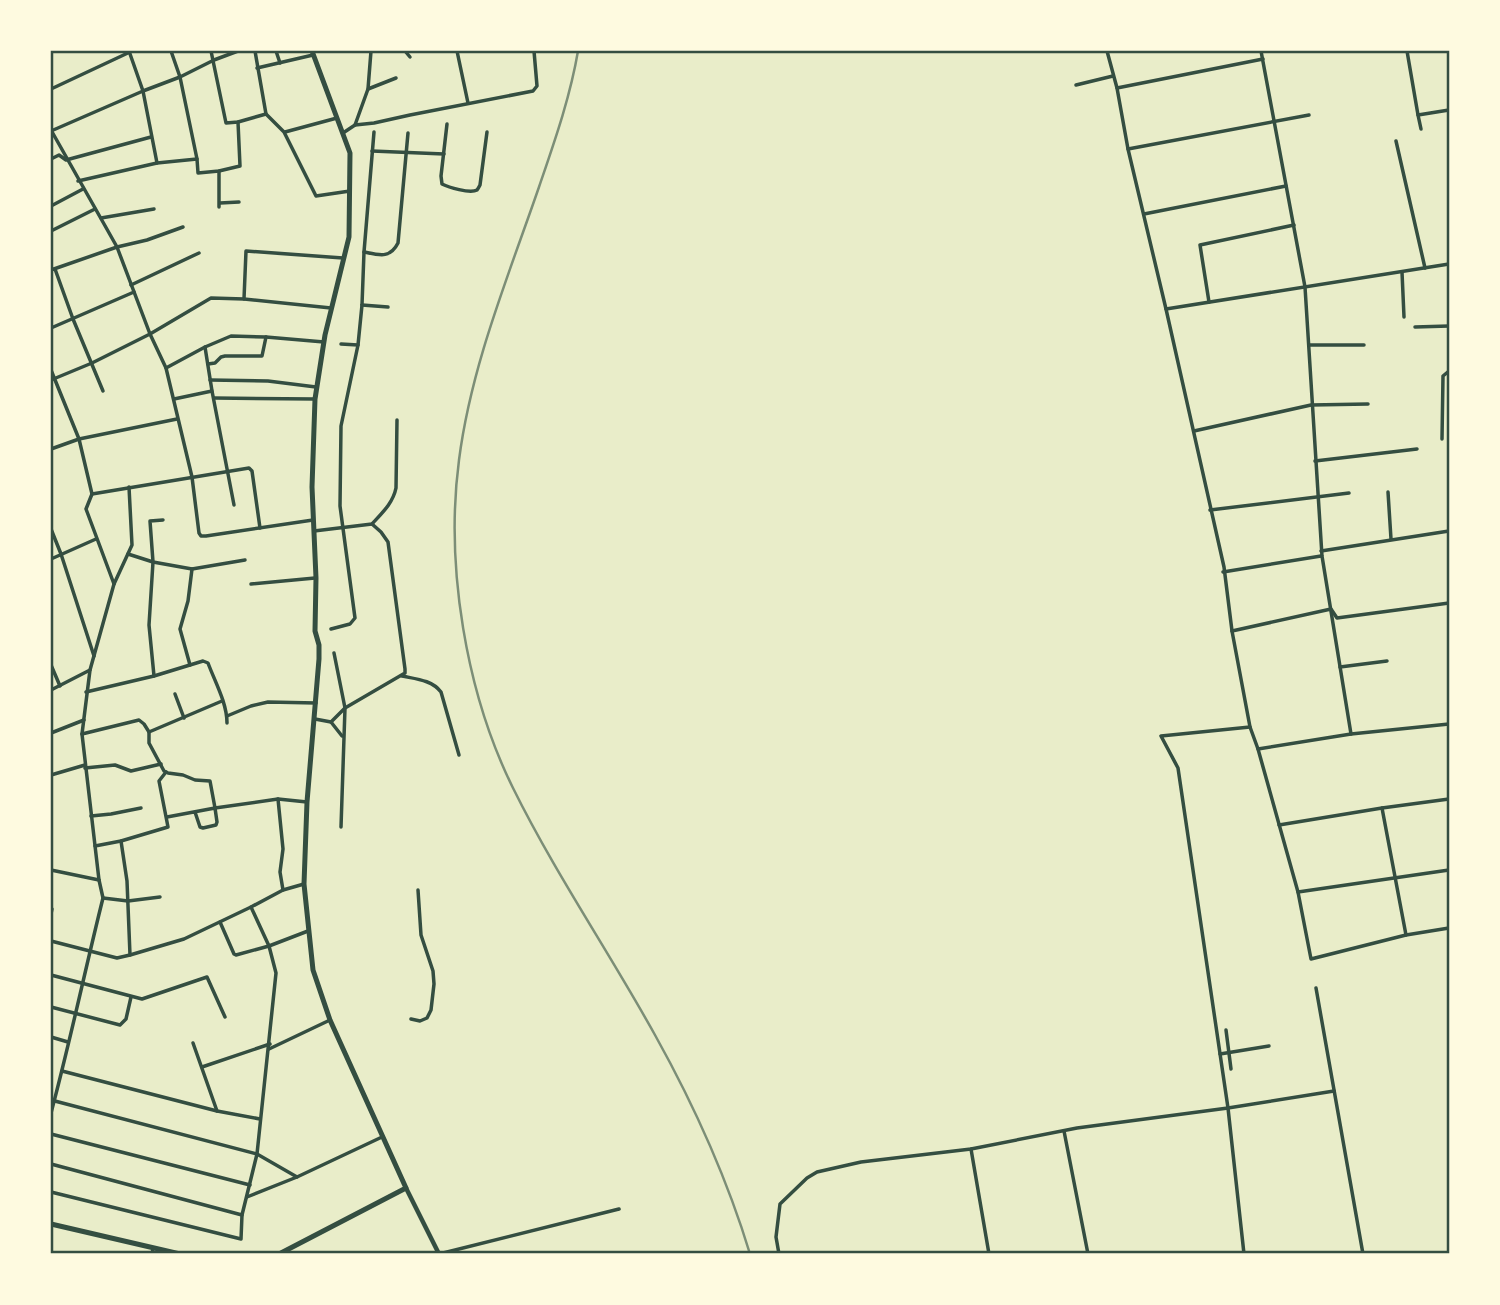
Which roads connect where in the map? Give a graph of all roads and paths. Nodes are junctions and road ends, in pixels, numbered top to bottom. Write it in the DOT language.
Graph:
graph roads {
  1 [pos="130,51"];
  2 [pos="171,51"];
  3 [pos="212,51"];
  4 [pos="238,51"];
  5 [pos="255,51"];
  6 [pos="276,51"];
  7 [pos="371,51"];
  8 [pos="405,51"];
  9 [pos="457,51"];
  10 [pos="534,51"];
  11 [pos="1107,51"];
  12 [pos="1261,51"];
  13 [pos="1407,51"];
  14 [pos="313,53"];
  15 [pos="410,57"];
  16 [pos="1263,59"];
  17 [pos="214,60"];
  18 [pos="279,63"];
  19 [pos="257,68"];
  20 [pos="1113,76"];
  21 [pos="180,77"];
  22 [pos="396,78"];
  23 [pos="1076,85"];
  24 [pos="1117,88"];
  25 [pos="51,89"];
  26 [pos="368,89"];
  27 [pos="143,91"];
  28 [pos="468,104"];
  29 [pos="1449,110"];
  30 [pos="266,114"];
  31 [pos="1308,115"];
  32 [pos="1418,115"];
  33 [pos="337,118"];
  34 [pos="238,122"];
  35 [pos="1275,123"];
  36 [pos="447,124"];
  37 [pos="355,125"];
  38 [pos="1421,129"];
  39 [pos="51,130"];
  40 [pos="284,132"];
  41 [pos="374,132"];
  42 [pos="487,132"];
  43 [pos="343,133"];
  44 [pos="408,133"];
  45 [pos="151,137"];
  46 [pos="1396,141"];
  47 [pos="1128,149"];
  48 [pos="371,151"];
  49 [pos="406,153"];
  50 [pos="443,154"];
  51 [pos="51,159"];
  52 [pos="197,159"];
  53 [pos="66,160"];
  54 [pos="157,163"];
  55 [pos="219,171"];
  56 [pos="78,181"];
  57 [pos="1286,186"];
  58 [pos="83,189"];
  59 [pos="350,191"];
  60 [pos="239,202"];
  61 [pos="51,206"];
  62 [pos="95,209"];
  63 [pos="154,209"];
  64 [pos="1144,214"];
  65 [pos="101,218"];
  66 [pos="1294,225"];
  67 [pos="183,227"];
  68 [pos="51,231"];
  69 [pos="117,247"];
  70 [pos="364,252"];
  71 [pos="199,253"];
  72 [pos="344,258"];
  73 [pos="1449,264"];
  74 [pos="1425,268"];
  75 [pos="53,270"];
  76 [pos="1402,272"];
  77 [pos="131,285"];
  78 [pos="1305,287"];
  79 [pos="134,292"];
  80 [pos="244,299"];
  81 [pos="1209,302"];
  82 [pos="362,305"];
  83 [pos="388,307"];
  84 [pos="331,308"];
  85 [pos="1166,309"];
  86 [pos="1404,317"];
  87 [pos="73,319"];
  88 [pos="1415,327"];
  89 [pos="1449,327"];
  90 [pos="51,328"];
  91 [pos="150,334"];
  92 [pos="266,337"];
  93 [pos="324,342"];
  94 [pos="341,344"];
  95 [pos="358,345"];
  96 [pos="1309,345"];
  97 [pos="1364,345"];
  98 [pos="205,347"];
  99 [pos="92,363"];
  100 [pos="208,365"];
  101 [pos="166,368"];
  102 [pos="51,370"];
  103 [pos="1449,371"];
  104 [pos="52,379"];
  105 [pos="210,380"];
  106 [pos="317,387"];
  107 [pos="103,391"];
  108 [pos="212,391"];
  109 [pos="214,398"];
  110 [pos="174,399"];
  111 [pos="315,399"];
  112 [pos="1368,404"];
  113 [pos="1311,405"];
  114 [pos="177,419"];
  115 [pos="397,420"];
  116 [pos="1194,431"];
  117 [pos="79,439"];
  118 [pos="1442,439"];
  119 [pos="51,449"];
  120 [pos="1417,449"];
  121 [pos="1315,461"];
  122 [pos="228,472"];
  123 [pos="192,477"];
  124 [pos="129,487"];
  125 [pos="1388,492"];
  126 [pos="1349,493"];
  127 [pos="92,494"];
  128 [pos="1317,498"];
  129 [pos="234,505"];
  130 [pos="1210,510"];
  131 [pos="163,520"];
  132 [pos="314,520"];
  133 [pos="372,524"];
  134 [pos="51,529"];
  135 [pos="260,529"];
  136 [pos="342,529"];
  137 [pos="314,531"];
  138 [pos="1449,531"];
  139 [pos="96,539"];
  140 [pos="1391,540"];
  141 [pos="1322,553"];
  142 [pos="61,554"];
  143 [pos="128,554"];
  144 [pos="51,559"];
  145 [pos="245,560"];
  146 [pos="153,562"];
  147 [pos="192,569"];
  148 [pos="1223,572"];
  149 [pos="316,578"];
  150 [pos="114,584"];
  151 [pos="251,584"];
  152 [pos="1449,603"];
  153 [pos="1331,609"];
  154 [pos="331,629"];
  155 [pos="1232,631"];
  156 [pos="334,653"];
  157 [pos="94,656"];
  158 [pos="1387,661"];
  159 [pos="190,664"];
  160 [pos="51,665"];
  161 [pos="1340,667"];
  162 [pos="90,670"];
  163 [pos="154,676"];
  164 [pos="402,676"];
  165 [pos="60,686"];
  166 [pos="51,690"];
  167 [pos="86,692"];
  168 [pos="175,694"];
  169 [pos="222,701"];
  170 [pos="316,703"];
  171 [pos="345,708"];
  172 [pos="227,716"];
  173 [pos="184,718"];
  174 [pos="315,719"];
  175 [pos="84,720"];
  176 [pos="331,722"];
  177 [pos="227,723"];
  178 [pos="1449,724"];
  179 [pos="1250,727"];
  180 [pos="149,732"];
  181 [pos="51,733"];
  182 [pos="82,734"];
  183 [pos="1351,734"];
  184 [pos="344,738"];
  185 [pos="1258,749"];
  186 [pos="459,755"];
  187 [pos="162,764"];
  188 [pos="85,767"];
  189 [pos="166,772"];
  190 [pos="51,775"];
  191 [pos="278,799"];
  192 [pos="1449,799"];
  193 [pos="307,802"];
  194 [pos="141,808"];
  195 [pos="215,808"];
  196 [pos="1382,808"];
  197 [pos="195,812"];
  198 [pos="91,816"];
  199 [pos="167,817"];
  200 [pos="1279,825"];
  201 [pos="341,827"];
  202 [pos="121,841"];
  203 [pos="95,846"];
  204 [pos="51,870"];
  205 [pos="1449,870"];
  206 [pos="1396,877"];
  207 [pos="99,880"];
  208 [pos="304,884"];
  209 [pos="283,890"];
  210 [pos="418,890"];
  211 [pos="1298,891"];
  212 [pos="160,897"];
  213 [pos="103,898"];
  214 [pos="128,901"];
  215 [pos="251,907"];
  216 [pos="220,922"];
  217 [pos="1449,928"];
  218 [pos="308,931"];
  219 [pos="1406,935"];
  220 [pos="51,941"];
  221 [pos="269,946"];
  222 [pos="90,952"];
  223 [pos="130,955"];
  224 [pos="51,975"];
  225 [pos="82,983"];
  226 [pos="1316,988"];
  227 [pos="132,996"];
  228 [pos="51,1007"];
  229 [pos="76,1013"];
  230 [pos="225,1017"];
  231 [pos="411,1019"];
  232 [pos="330,1020"];
  233 [pos="1226,1030"];
  234 [pos="51,1038"];
  235 [pos="68,1042"];
  236 [pos="193,1042"];
  237 [pos="269,1046"];
  238 [pos="1269,1046"];
  239 [pos="1229,1052"];
  240 [pos="1220,1054"];
  241 [pos="201,1067"];
  242 [pos="1231,1069"];
  243 [pos="62,1071"];
  244 [pos="1334,1091"];
  245 [pos="52,1100"];
  246 [pos="1227,1108"];
  247 [pos="217,1111"];
  248 [pos="51,1113"];
  249 [pos="260,1119"];
  250 [pos="1064,1131"];
  251 [pos="51,1134"];
  252 [pos="382,1137"];
  253 [pos="971,1149"];
  254 [pos="257,1154"];
  255 [pos="51,1164"];
  256 [pos="297,1177"];
  257 [pos="250,1185"];
  258 [pos="407,1188"];
  259 [pos="51,1192"];
  260 [pos="247,1197"];
  261 [pos="619,1209"];
  262 [pos="242,1214"];
  263 [pos="51,1224"];
  264 [pos="153,1251"];
  265 [pos="180,1254"];
  266 [pos="279,1254"];
  267 [pos="439,1254"];
  268 [pos="779,1254"];
  269 [pos="989,1254"];
  270 [pos="1088,1254"];
  271 [pos="1244,1254"];
  272 [pos="1363,1254"];
  1 -- 25 [label="street"];
  1 -- 27 [label="street"];
  2 -- 21 [label="street"];
  3 -- 17 [label="street"];
  4 -- 17 [label="street"];
  5 -- 19 [label="street"];
  6 -- 18 [label="street"];
  7 -- 26 [label="street"];
  8 -- 15 [label="street"];
  9 -- 28 [label="street"];
  10 -- 28 [label="street"];
  11 -- 20 [label="street"];
  12 -- 16 [label="street"];
  13 -- 32 [label="street"];
  14 -- 18 [label="street"];
  14 -- 33 [label="main road"];
  16 -- 24 [label="street"];
  16 -- 35 [label="street"];
  17 -- 21 [label="street"];
  17 -- 34 [label="street"];
  18 -- 19 [label="street"];
  19 -- 30 [label="street"];
  20 -- 23 [label="street"];
  20 -- 24 [label="street"];
  21 -- 27 [label="street"];
  21 -- 52 [label="street"];
  22 -- 26 [label="street"];
  24 -- 47 [label="street"];
  26 -- 37 [label="street"];
  27 -- 39 [label="street"];
  27 -- 45 [label="street"];
  28 -- 37 [label="street"];
  29 -- 32 [label="street"];
  30 -- 34 [label="street"];
  30 -- 40 [label="street"];
  31 -- 35 [label="street"];
  32 -- 38 [label="street"];
  33 -- 40 [label="street"];
  33 -- 43 [label="main road"];
  34 -- 55 [label="street"];
  35 -- 47 [label="street"];
  35 -- 57 [label="street"];
  36 -- 50 [label="street"];
  37 -- 43 [label="street"];
  39 -- 53 [label="street"];
  40 -- 59 [label="street"];
  41 -- 48 [label="street"];
  42 -- 50 [label="street"];
  43 -- 59 [label="main road"];
  44 -- 49 [label="street"];
  45 -- 53 [label="street"];
  45 -- 54 [label="street"];
  46 -- 74 [label="street"];
  47 -- 64 [label="street"];
  48 -- 49 [label="street"];
  48 -- 70 [label="street"];
  49 -- 50 [label="street"];
  49 -- 70 [label="street"];
  51 -- 53 [label="street"];
  52 -- 54 [label="street"];
  52 -- 55 [label="street"];
  53 -- 56 [label="street"];
  54 -- 56 [label="street"];
  55 -- 60 [label="street"];
  56 -- 58 [label="street"];
  57 -- 64 [label="street"];
  57 -- 66 [label="street"];
  58 -- 61 [label="street"];
  58 -- 62 [label="street"];
  59 -- 72 [label="main road"];
  62 -- 65 [label="street"];
  62 -- 68 [label="street"];
  63 -- 65 [label="street"];
  64 -- 85 [label="street"];
  65 -- 69 [label="street"];
  66 -- 78 [label="street"];
  66 -- 81 [label="street"];
  67 -- 69 [label="street"];
  69 -- 75 [label="street"];
  69 -- 77 [label="street"];
  70 -- 82 [label="street"];
  71 -- 77 [label="street"];
  72 -- 80 [label="street"];
  72 -- 84 [label="main road"];
  73 -- 74 [label="street"];
  74 -- 76 [label="street"];
  75 -- 87 [label="street"];
  76 -- 78 [label="street"];
  76 -- 86 [label="street"];
  77 -- 79 [label="street"];
  78 -- 81 [label="street"];
  78 -- 96 [label="street"];
  79 -- 87 [label="street"];
  79 -- 91 [label="street"];
  80 -- 84 [label="street"];
  80 -- 91 [label="street"];
  81 -- 85 [label="street"];
  82 -- 83 [label="street"];
  82 -- 95 [label="street"];
  84 -- 93 [label="main road"];
  85 -- 116 [label="street"];
  87 -- 90 [label="street"];
  87 -- 99 [label="street"];
  88 -- 89 [label="street"];
  91 -- 99 [label="street"];
  91 -- 101 [label="street"];
  92 -- 93 [label="street"];
  92 -- 98 [label="street"];
  92 -- 100 [label="street"];
  93 -- 106 [label="main road"];
  94 -- 95 [label="street"];
  95 -- 136 [label="street"];
  96 -- 97 [label="street"];
  96 -- 113 [label="street"];
  98 -- 100 [label="street"];
  98 -- 101 [label="street"];
  99 -- 104 [label="street"];
  99 -- 107 [label="street"];
  100 -- 105 [label="street"];
  101 -- 110 [label="street"];
  102 -- 104 [label="street"];
  103 -- 118 [label="street"];
  104 -- 117 [label="street"];
  105 -- 106 [label="street"];
  105 -- 108 [label="street"];
  106 -- 111 [label="main road"];
  108 -- 109 [label="street"];
  108 -- 110 [label="street"];
  109 -- 111 [label="street"];
  109 -- 122 [label="street"];
  110 -- 114 [label="street"];
  111 -- 132 [label="main road"];
  112 -- 113 [label="street"];
  113 -- 116 [label="street"];
  113 -- 121 [label="street"];
  114 -- 117 [label="street"];
  114 -- 123 [label="street"];
  115 -- 133 [label="street"];
  116 -- 130 [label="street"];
  117 -- 119 [label="street"];
  117 -- 127 [label="street"];
  120 -- 121 [label="street"];
  121 -- 128 [label="street"];
  122 -- 123 [label="street"];
  122 -- 129 [label="street"];
  122 -- 135 [label="street"];
  123 -- 124 [label="street"];
  123 -- 135 [label="street"];
  124 -- 127 [label="street"];
  124 -- 143 [label="street"];
  125 -- 140 [label="street"];
  126 -- 128 [label="street"];
  127 -- 139 [label="street"];
  128 -- 130 [label="street"];
  128 -- 141 [label="street"];
  130 -- 148 [label="street"];
  131 -- 146 [label="street"];
  132 -- 135 [label="street"];
  132 -- 137 [label="main road"];
  133 -- 136 [label="street"];
  133 -- 164 [label="street"];
  134 -- 142 [label="street"];
  136 -- 137 [label="street"];
  136 -- 154 [label="street"];
  137 -- 149 [label="main road"];
  138 -- 140 [label="street"];
  139 -- 142 [label="street"];
  139 -- 150 [label="street"];
  140 -- 141 [label="street"];
  141 -- 148 [label="street"];
  141 -- 153 [label="street"];
  142 -- 144 [label="street"];
  142 -- 157 [label="street"];
  143 -- 146 [label="street"];
  143 -- 150 [label="street"];
  145 -- 147 [label="street"];
  146 -- 147 [label="street"];
  146 -- 163 [label="street"];
  147 -- 159 [label="street"];
  148 -- 155 [label="street"];
  149 -- 151 [label="street"];
  149 -- 170 [label="main road"];
  150 -- 157 [label="street"];
  152 -- 153 [label="street"];
  153 -- 155 [label="street"];
  153 -- 161 [label="street"];
  155 -- 179 [label="street"];
  156 -- 171 [label="street"];
  157 -- 162 [label="street"];
  158 -- 161 [label="street"];
  159 -- 163 [label="street"];
  159 -- 169 [label="street"];
  160 -- 165 [label="street"];
  161 -- 183 [label="street"];
  162 -- 165 [label="street"];
  162 -- 167 [label="street"];
  163 -- 167 [label="street"];
  164 -- 171 [label="street"];
  164 -- 186 [label="street"];
  165 -- 166 [label="street"];
  167 -- 175 [label="street"];
  168 -- 173 [label="street"];
  169 -- 172 [label="street"];
  169 -- 173 [label="street"];
  170 -- 172 [label="street"];
  170 -- 174 [label="main road"];
  171 -- 176 [label="street"];
  171 -- 184 [label="street"];
  172 -- 177 [label="street"];
  173 -- 180 [label="street"];
  174 -- 176 [label="street"];
  174 -- 193 [label="main road"];
  175 -- 181 [label="street"];
  175 -- 182 [label="street"];
  176 -- 184 [label="street"];
  178 -- 183 [label="street"];
  179 -- 185 [label="street"];
  179 -- 240 [label="street"];
  180 -- 182 [label="street"];
  180 -- 187 [label="street"];
  182 -- 188 [label="street"];
  183 -- 185 [label="street"];
  184 -- 201 [label="street"];
  185 -- 200 [label="street"];
  187 -- 188 [label="street"];
  187 -- 189 [label="street"];
  188 -- 190 [label="street"];
  188 -- 198 [label="street"];
  189 -- 195 [label="street"];
  189 -- 199 [label="street"];
  191 -- 193 [label="street"];
  191 -- 195 [label="street"];
  191 -- 209 [label="street"];
  192 -- 196 [label="street"];
  193 -- 208 [label="main road"];
  194 -- 198 [label="street"];
  195 -- 197 [label="street"];
  195 -- 197 [label="street"];
  196 -- 200 [label="street"];
  196 -- 206 [label="street"];
  197 -- 199 [label="street"];
  198 -- 203 [label="street"];
  199 -- 202 [label="street"];
  200 -- 211 [label="street"];
  202 -- 203 [label="street"];
  202 -- 214 [label="street"];
  203 -- 207 [label="street"];
  204 -- 207 [label="street"];
  205 -- 206 [label="street"];
  206 -- 211 [label="street"];
  206 -- 219 [label="street"];
  207 -- 213 [label="street"];
  208 -- 209 [label="street"];
  208 -- 218 [label="main road"];
  209 -- 215 [label="street"];
  210 -- 231 [label="street"];
  211 -- 219 [label="street"];
  212 -- 214 [label="street"];
  213 -- 214 [label="street"];
  213 -- 222 [label="street"];
  214 -- 223 [label="street"];
  215 -- 216 [label="street"];
  215 -- 221 [label="street"];
  216 -- 221 [label="street"];
  216 -- 223 [label="street"];
  217 -- 219 [label="street"];
  218 -- 221 [label="street"];
  218 -- 232 [label="main road"];
  220 -- 222 [label="street"];
  221 -- 237 [label="street"];
  222 -- 223 [label="street"];
  222 -- 225 [label="street"];
  224 -- 225 [label="street"];
  225 -- 227 [label="street"];
  225 -- 229 [label="street"];
  226 -- 244 [label="street"];
  227 -- 229 [label="street"];
  227 -- 230 [label="street"];
  228 -- 229 [label="street"];
  229 -- 235 [label="street"];
  232 -- 237 [label="street"];
  232 -- 252 [label="main road"];
  233 -- 239 [label="street"];
  234 -- 235 [label="street"];
  235 -- 243 [label="street"];
  236 -- 241 [label="street"];
  237 -- 241 [label="street"];
  237 -- 249 [label="street"];
  238 -- 239 [label="street"];
  239 -- 240 [label="street"];
  239 -- 242 [label="street"];
  240 -- 246 [label="street"];
  241 -- 247 [label="street"];
  243 -- 245 [label="street"];
  243 -- 247 [label="street"];
  244 -- 246 [label="street"];
  244 -- 272 [label="street"];
  245 -- 248 [label="street"];
  245 -- 254 [label="street"];
  246 -- 250 [label="street"];
  246 -- 271 [label="street"];
  247 -- 249 [label="street"];
  249 -- 254 [label="street"];
  250 -- 253 [label="street"];
  250 -- 270 [label="street"];
  251 -- 257 [label="street"];
  252 -- 256 [label="street"];
  252 -- 258 [label="main road"];
  253 -- 268 [label="street"];
  253 -- 269 [label="street"];
  254 -- 256 [label="street"];
  254 -- 257 [label="street"];
  255 -- 262 [label="street"];
  256 -- 260 [label="street"];
  257 -- 260 [label="street"];
  258 -- 266 [label="main road"];
  258 -- 267 [label="street"];
  259 -- 262 [label="street"];
  260 -- 262 [label="street"];
  261 -- 267 [label="street"];
  263 -- 264 [label="main road"];
  264 -- 265 [label="main road"];
}
